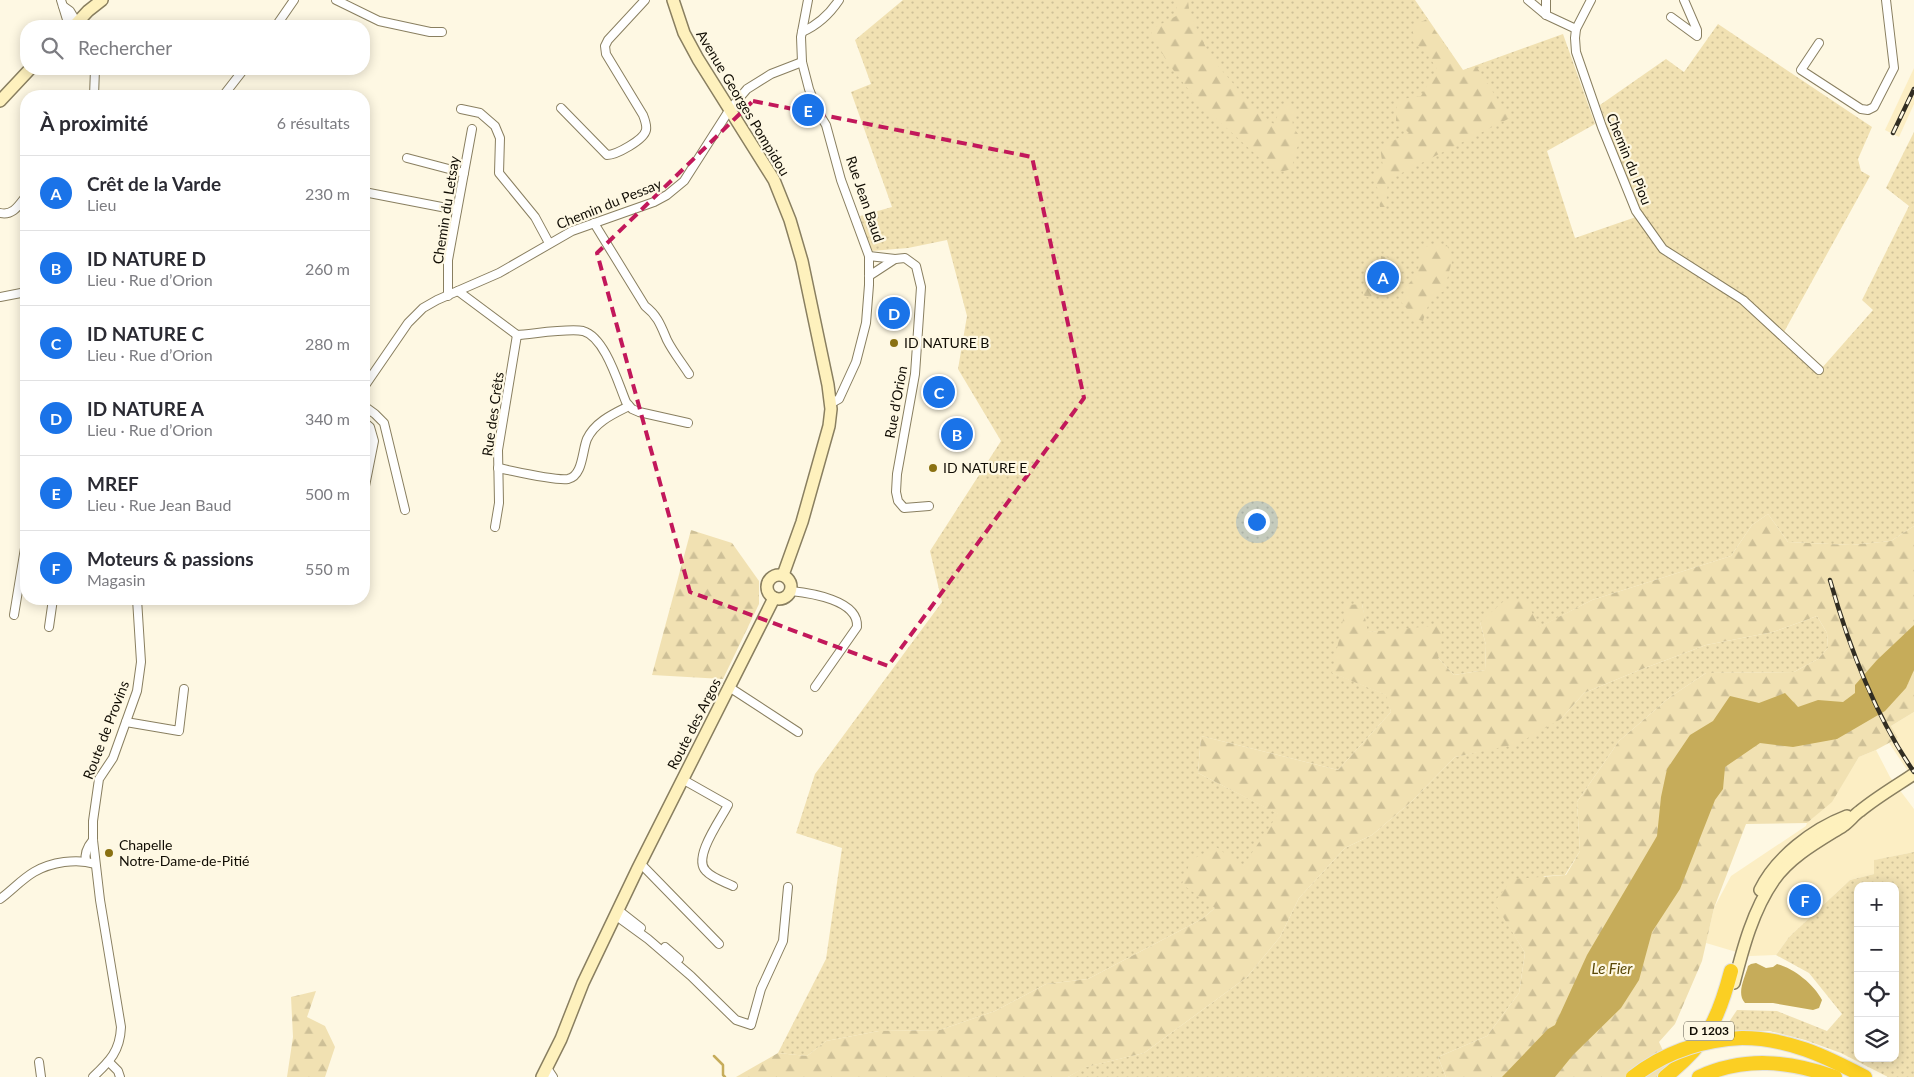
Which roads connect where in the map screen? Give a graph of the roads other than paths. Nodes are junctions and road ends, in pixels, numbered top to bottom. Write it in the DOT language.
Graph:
graph roads {
  1 [pos="92,0"];
  2 [pos="102,0"];
  3 [pos="294,0"];
  4 [pos="336,0"];
  5 [pos="645,0"];
  6 [pos="673,0"];
  7 [pos="808,0"];
  8 [pos="839,0"];
  9 [pos="1528,0"];
  10 [pos="1546,0"];
  11 [pos="1591,0"];
  12 [pos="1684,0"];
  13 [pos="1886,0"];
  14 [pos="62,3"];
  15 [pos="1546,15"];
  16 [pos="1671,17"];
  17 [pos="70,20"];
  18 [pos="75,20"];
  19 [pos="77,20"];
  20 [pos="280,20"];
  21 [pos="1576,29"];
  22 [pos="442,32"];
  23 [pos="802,32"];
  24 [pos="1819,43"];
  25 [pos="802,62"];
  26 [pos="24,75"];
  27 [pos="95,75"];
  28 [pos="239,75"];
  29 [pos="94,90"];
  30 [pos="228,90"];
  31 [pos="0,101"];
  32 [pos="461,108"];
  33 [pos="561,108"];
  34 [pos="730,109"];
  35 [pos="472,129"];
  36 [pos="407,158"];
  37 [pos="464,173"];
  38 [pos="370,193"];
  39 [pos="20,204"];
  40 [pos="457,210"];
  41 [pos="0,213"];
  42 [pos="594,223"];
  43 [pos="549,243"];
  44 [pos="869,256"];
  45 [pos="895,260"];
  46 [pos="869,276"];
  47 [pos="458,291"];
  48 [pos="20,293"];
  49 [pos="448,296"];
  50 [pos="0,297"];
  51 [pos="517,335"];
  52 [pos="1819,370"];
  53 [pos="689,374"];
  54 [pos="370,378"];
  55 [pos="830,404"];
  56 [pos="629,406"];
  57 [pos="370,410"];
  58 [pos="688,423"];
  59 [pos="370,427"];
  60 [pos="370,461"];
  61 [pos="498,468"];
  62 [pos="929,506"];
  63 [pos="405,510"];
  64 [pos="496,527"];
  65 [pos="783,575"];
  66 [pos="20,578"];
  67 [pos="791,591"];
  68 [pos="774,598"];
  69 [pos="52,605"];
  70 [pos="137,605"];
  71 [pos="14,615"];
  72 [pos="49,627"];
  73 [pos="729,687"];
  74 [pos="814,687"];
  75 [pos="184,689"];
  76 [pos="126,722"];
  77 [pos="798,732"];
  78 [pos="1914,774"];
  79 [pos="682,778"];
  80 [pos="1861,810"];
  81 [pos="93,840"];
  82 [pos="86,861"];
  83 [pos="640,863"];
  84 [pos="95,864"];
  85 [pos="733,886"];
  86 [pos="788,887"];
  87 [pos="0,899"];
  88 [pos="617,912"];
  89 [pos="719,944"];
  90 [pos="679,958"];
  91 [pos="1731,971"];
  92 [pos="1724,1014"];
  93 [pos="39,1062"];
  94 [pos="108,1062"];
  95 [pos="547,1074"];
  96 [pos="41,1077"];
  97 [pos="94,1077"];
  98 [pos="120,1077"];
  99 [pos="1632,1077"];
  100 [pos="1665,1077"];
  101 [pos="1676,1077"];
  102 [pos="1699,1077"];
  103 [pos="1835,1077"];
  104 [pos="1865,1077"];
  1 -- 18 [label="street"];
  2 -- 19 [label="street"];
  3 -- 20 [label="street"];
  4 -- 22 [label="street"];
  5 -- 33 [label="street"];
  6 -- 34 [label="street, Avenue Georges Pompidou"];
  7 -- 23 [label="street, Rue Jean Baud"];
  8 -- 23 [label="street"];
  9 -- 15 [label="street"];
  10 -- 15 [label="street"];
  11 -- 21 [label="street, Chemin du Piou"];
  12 -- 16 [label="street"];
  13 -- 24 [label="street"];
  14 -- 17 [label="street"];
  15 -- 21 [label="street"];
  21 -- 52 [label="street, Chemin du Piou"];
  23 -- 25 [label="street, Rue Jean Baud"];
  25 -- 34 [label="street, Chemin du Pessay"];
  25 -- 44 [label="street, Rue Jean Baud"];
  26 -- 31 [label="street"];
  27 -- 29 [label="street"];
  28 -- 30 [label="street"];
  32 -- 43 [label="street"];
  34 -- 42 [label="street, Chemin du Pessay"];
  34 -- 55 [label="street, Avenue Georges Pompidou"];
  35 -- 37 [label="street, Chemin du Letsay"];
  36 -- 37 [label="street"];
  37 -- 40 [label="street, Chemin du Letsay"];
  38 -- 40 [label="street"];
  39 -- 41 [label="street"];
  40 -- 49 [label="street, Chemin du Letsay"];
  42 -- 43 [label="street, Chemin du Pessay"];
  42 -- 53 [label="street"];
  43 -- 47 [label="street, Chemin du Pessay"];
  44 -- 45 [label="street"];
  44 -- 46 [label="street, Rue Jean Baud"];
  45 -- 46 [label="street"];
  45 -- 62 [label="street, Rue d’Orion"];
  46 -- 55 [label="street, Rue Jean Baud"];
  47 -- 49 [label="street, Chemin du Pessay"];
  47 -- 51 [label="street"];
  48 -- 50 [label="street"];
  49 -- 54 [label="street, Chemin du Pessay"];
  51 -- 56 [label="street"];
  51 -- 61 [label="street, Rue des Crêts"];
  55 -- 65 [label="street, Avenue Georges Pompidou"];
  56 -- 58 [label="street"];
  56 -- 61 [label="street"];
  57 -- 63 [label="street"];
  59 -- 60 [label="street"];
  61 -- 64 [label="street, Rue des Crêts"];
  65 -- 67 [label="street"];
  65 -- 68 [label="street"];
  66 -- 71 [label="street"];
  67 -- 68 [label="street"];
  67 -- 74 [label="street"];
  68 -- 73 [label="street, Route des Argos"];
  69 -- 72 [label="street"];
  70 -- 76 [label="street, Route de Provins"];
  73 -- 77 [label="street"];
  73 -- 79 [label="street, Route des Argos"];
  75 -- 76 [label="street"];
  76 -- 81 [label="street, Route de Provins"];
  78 -- 80 [label="street, D 1203"];
  79 -- 83 [label="street, Route des Argos"];
  79 -- 85 [label="street"];
  80 -- 91 [label="street, D 1203"];
  80 -- 92 [label="street, D 1203"];
  81 -- 82 [label="street, Route de Provins"];
  81 -- 84 [label="street, Route de Provins"];
  82 -- 84 [label="street"];
  82 -- 87 [label="street"];
  83 -- 88 [label="street, Route des Argos"];
  83 -- 89 [label="street"];
  84 -- 94 [label="street, Route de Provins"];
  86 -- 88 [label="street"];
  88 -- 90 [label="street"];
  88 -- 95 [label="street, Route des Argos"];
  91 -- 100 [label="highway, D 1203"];
  92 -- 101 [label="highway, D 1203"];
  93 -- 96 [label="street"];
  94 -- 97 [label="street, Route de Provins"];
  94 -- 98 [label="street"];
  99 -- 104 [label="highway, D 1203, bridge"];
  102 -- 103 [label="highway"];
}
